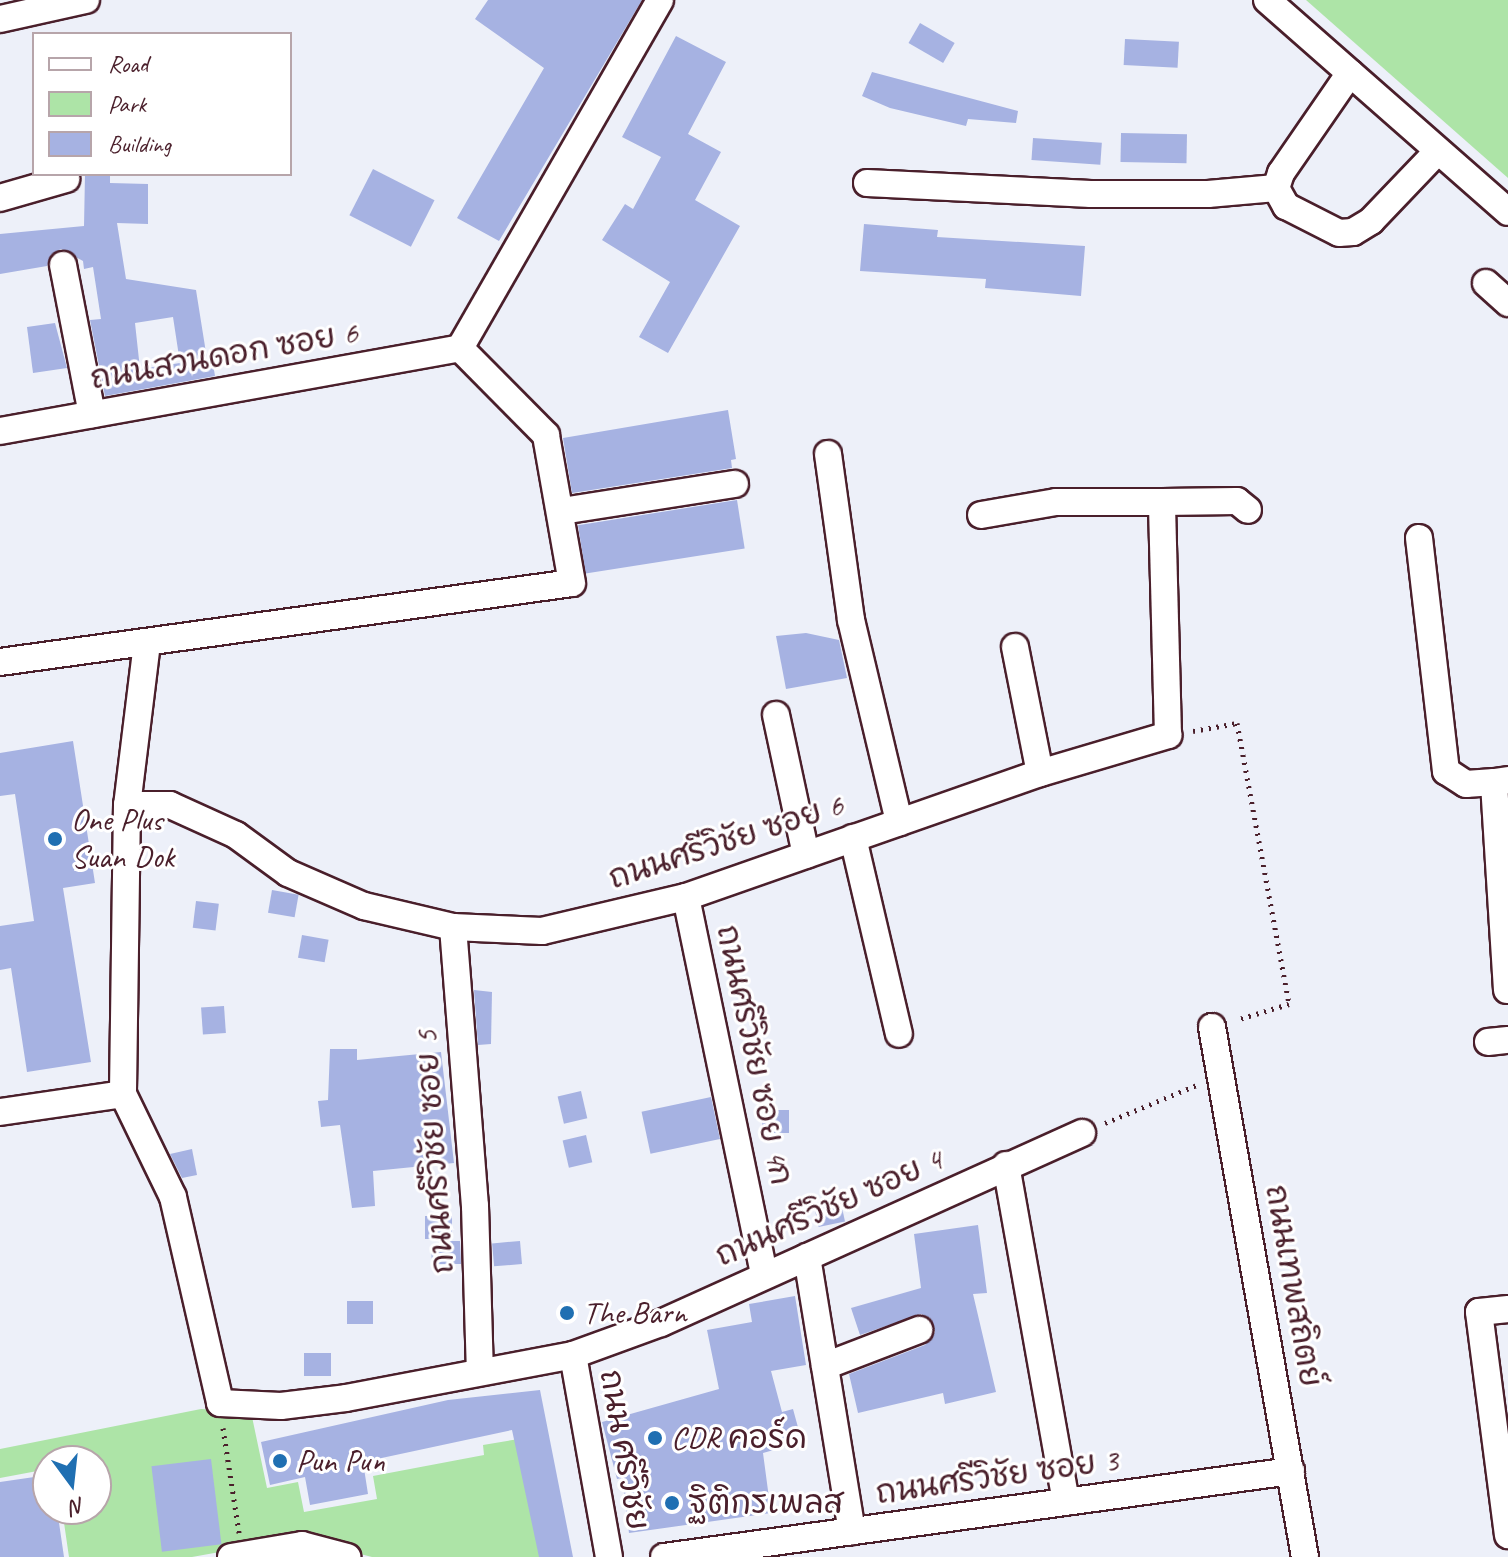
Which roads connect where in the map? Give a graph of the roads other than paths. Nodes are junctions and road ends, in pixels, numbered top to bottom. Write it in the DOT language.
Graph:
graph roads {
  1 [pos="86,0"];
  2 [pos="660,0"];
  3 [pos="1267,0"];
  4 [pos="0,19"];
  5 [pos="1350,73"];
  6 [pos="1438,151"];
  7 [pos="66,179"];
  8 [pos="867,183"];
  9 [pos="1276,188"];
  10 [pos="0,198"];
  11 [pos="1508,212"];
  12 [pos="63,265"];
  13 [pos="1486,283"];
  14 [pos="1508,303"];
  15 [pos="460,348"];
  16 [pos="92,414"];
  17 [pos="0,431"];
  18 [pos="828,454"];
  19 [pos="735,484"];
  20 [pos="1162,502"];
  21 [pos="1248,510"];
  22 [pos="562,511"];
  23 [pos="981,515"];
  24 [pos="1419,538"];
  25 [pos="147,643"];
  26 [pos="1015,647"];
  27 [pos="0,662"];
  28 [pos="776,715"];
  29 [pos="1040,773"];
  30 [pos="1501,781"];
  31 [pos="127,805"];
  32 [pos="899,822"];
  33 [pos="853,838"];
  34 [pos="806,855"];
  35 [pos="686,897"];
  36 [pos="453,927"];
  37 [pos="1507,990"];
  38 [pos="1212,1027"];
  39 [pos="899,1034"];
  40 [pos="123,1094"];
  41 [pos="0,1112"];
  42 [pos="1082,1133"];
  43 [pos="1006,1165"];
  44 [pos="807,1257"];
  45 [pos="764,1273"];
  46 [pos="1508,1309"];
  47 [pos="919,1330"];
  48 [pos="573,1355"];
  49 [pos="825,1366"];
  50 [pos="480,1372"];
  51 [pos="1291,1471"];
  52 [pos="1066,1502"];
  53 [pos="852,1531"];
  54 [pos="1508,1535"];
  55 [pos="237,1556"];
  56 [pos="347,1557"];
  57 [pos="609,1557"];
  58 [pos="664,1557"];
  59 [pos="1305,1557"];
  1 -- 4 [label="street"];
  2 -- 15 [label="street"];
  3 -- 5 [label="street"];
  5 -- 6 [label="street"];
  5 -- 9 [label="street"];
  6 -- 9 [label="street"];
  6 -- 11 [label="street"];
  7 -- 10 [label="street"];
  8 -- 9 [label="street"];
  12 -- 16 [label="street"];
  13 -- 14 [label="street"];
  15 -- 16 [label="street, ถนนสวนดอก ซอย 6"];
  15 -- 22 [label="street"];
  16 -- 17 [label="street, ถนนสวนดอก ซอย 6"];
  18 -- 32 [label="street"];
  19 -- 22 [label="street"];
  20 -- 21 [label="street"];
  20 -- 23 [label="street"];
  20 -- 29 [label="street, ถนนศรีวิชัย ซอย 6"];
  22 -- 25 [label="street"];
  24 -- 30 [label="street"];
  25 -- 27 [label="street"];
  25 -- 31 [label="street"];
  26 -- 29 [label="street"];
  28 -- 34 [label="street"];
  29 -- 32 [label="street, ถนนศรีวิชัย ซอย 6"];
  30 -- 37 [label="street"];
  31 -- 36 [label="street, ถนนศรีวิชัย ซอย 6"];
  31 -- 40 [label="street"];
  32 -- 33 [label="street, ถนนศรีวิชัย ซอย 6"];
  33 -- 34 [label="street, ถนนศรีวิชัย ซอย 6"];
  33 -- 39 [label="street"];
  34 -- 35 [label="street, ถนนศรีวิชัย ซอย 6"];
  35 -- 36 [label="street, ถนนศรีวิชัย ซอย 6"];
  35 -- 45 [label="street, ถนนศรีวิชัย ซอย 4ก"];
  36 -- 50 [label="street, ถนนศรีวิชัย ซอย 5"];
  38 -- 51 [label="street, ถนนเทพสถิตย์"];
  40 -- 41 [label="street"];
  40 -- 50 [label="street, ถนนศรีวิชัย ซอย 4"];
  42 -- 43 [label="street, ถนนศรีวิชัย ซอย 4"];
  43 -- 44 [label="street, ถนนศรีวิชัย ซอย 4"];
  43 -- 52 [label="street"];
  44 -- 45 [label="street, ถนนศรีวิชัย ซอย 4"];
  44 -- 49 [label="street"];
  45 -- 48 [label="street, ถนนศรีวิชัย ซอย 4"];
  46 -- 54 [label="street"];
  47 -- 49 [label="street"];
  48 -- 50 [label="street, ถนนศรีวิชัย ซอย 4"];
  48 -- 57 [label="street, ถนน ศรีวิชัย"];
  49 -- 53 [label="street"];
  51 -- 52 [label="street, ถนนศรีวิชัย ซอย 3"];
  51 -- 59 [label="street, ถนนเทพสถิตย์"];
  52 -- 53 [label="street, ถนนศรีวิชัย ซอย 3"];
  53 -- 58 [label="street, ถนนศรีวิชัย ซอย 3"];
  55 -- 56 [label="street"];
}
